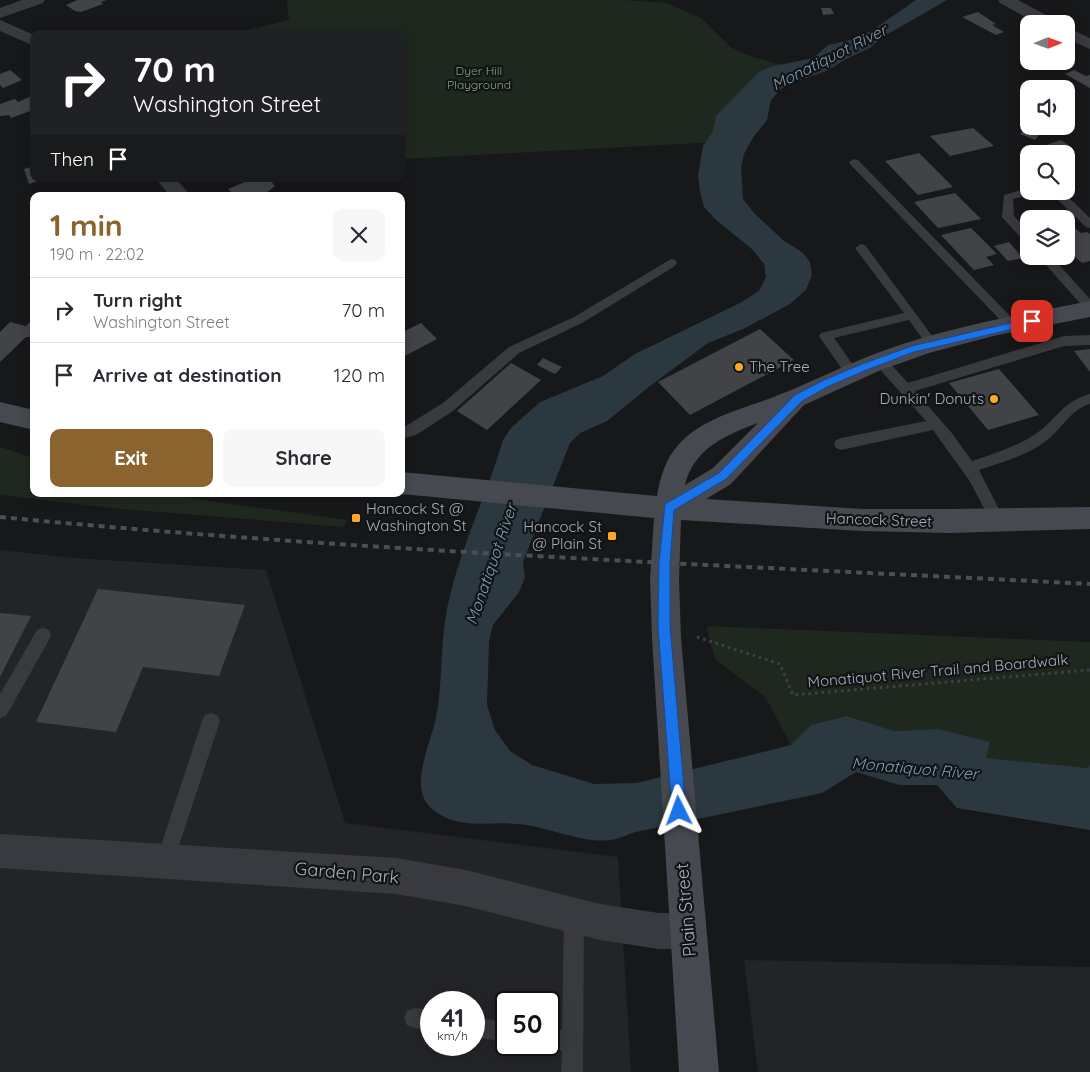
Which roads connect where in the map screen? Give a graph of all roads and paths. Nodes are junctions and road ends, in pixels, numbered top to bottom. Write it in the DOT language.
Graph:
graph roads {
  1 [pos="37,0"];
  2 [pos="1006,0"];
  3 [pos="0,13"];
  4 [pos="1034,15"];
  5 [pos="0,25"];
  6 [pos="1075,36"];
  7 [pos="30,39"];
  8 [pos="1090,44"];
  9 [pos="854,162"];
  10 [pos="169,182"];
  11 [pos="178,192"];
  12 [pos="1020,194"];
  13 [pos="1064,200"];
  14 [pos="1090,224"];
  15 [pos="1020,230"];
  16 [pos="861,248"];
  17 [pos="671,263"];
  18 [pos="1052,265"];
  19 [pos="1090,308"];
  20 [pos="912,316"];
  21 [pos="1012,325"];
  22 [pos="1090,340"];
  23 [pos="932,344"];
  24 [pos="880,361"];
  25 [pos="851,372"];
  26 [pos="906,390"];
  27 [pos="798,398"];
  28 [pos="1090,399"];
  29 [pos="0,412"];
  30 [pos="30,419"];
  31 [pos="936,424"];
  32 [pos="405,432"];
  33 [pos="841,444"];
  34 [pos="971,467"];
  35 [pos="405,483"];
  36 [pos="669,508"];
  37 [pos="1090,518"];
  38 [pos="998,521"];
  39 [pos="664,626"];
  40 [pos="43,635"];
  41 [pos="1090,670"];
  42 [pos="0,710"];
  43 [pos="210,721"];
  44 [pos="0,851"];
  45 [pos="164,861"];
  46 [pos="574,916"];
  47 [pos="688,931"];
  48 [pos="560,1040"];
  49 [pos="573,1042"];
  50 [pos="572,1072"];
  51 [pos="699,1072"];
  1 -- 3 [label="street"];
  2 -- 4 [label="street"];
  5 -- 7 [label="street"];
  6 -- 8 [label="street"];
  9 -- 21 [label="lane"];
  10 -- 11 [label="street"];
  12 -- 15 [label="lane"];
  13 -- 14 [label="lane"];
  16 -- 20 [label="lane"];
  17 -- 32 [label="lane"];
  18 -- 19 [label="lane"];
  19 -- 21 [label="main road, Plain Street"];
  20 -- 23 [label="lane"];
  20 -- 25 [label="lane"];
  21 -- 23 [label="main road, Plain Street"];
  22 -- 26 [label="lane"];
  23 -- 24 [label="main road, Plain Street"];
  24 -- 25 [label="main road, Plain Street"];
  24 -- 26 [label="lane"];
  25 -- 27 [label="main road, Plain Street"];
  26 -- 31 [label="lane"];
  27 -- 36 [label="main road"];
  27 -- 36 [label="main road, Plain Street"];
  28 -- 34 [label="lane"];
  29 -- 30 [label="main road"];
  31 -- 33 [label="lane"];
  31 -- 34 [label="lane"];
  34 -- 38 [label="lane"];
  35 -- 36 [label="main road, Hancock Street"];
  36 -- 38 [label="main road, Hancock Street"];
  36 -- 39 [label="main road, Plain Street"];
  37 -- 38 [label="main road, Hancock Street"];
  39 -- 41 [label="path, Monatiquot River Trail and Boardwalk"];
  39 -- 47 [label="main road, Plain Street"];
  40 -- 42 [label="lane"];
  43 -- 45 [label="lane"];
  44 -- 45 [label="street, Garden Park"];
  45 -- 46 [label="street, Garden Park"];
  46 -- 47 [label="street, Garden Park"];
  46 -- 49 [label="lane"];
  47 -- 51 [label="main road, Plain Street"];
  48 -- 49 [label="lane"];
  49 -- 50 [label="lane"];
}
